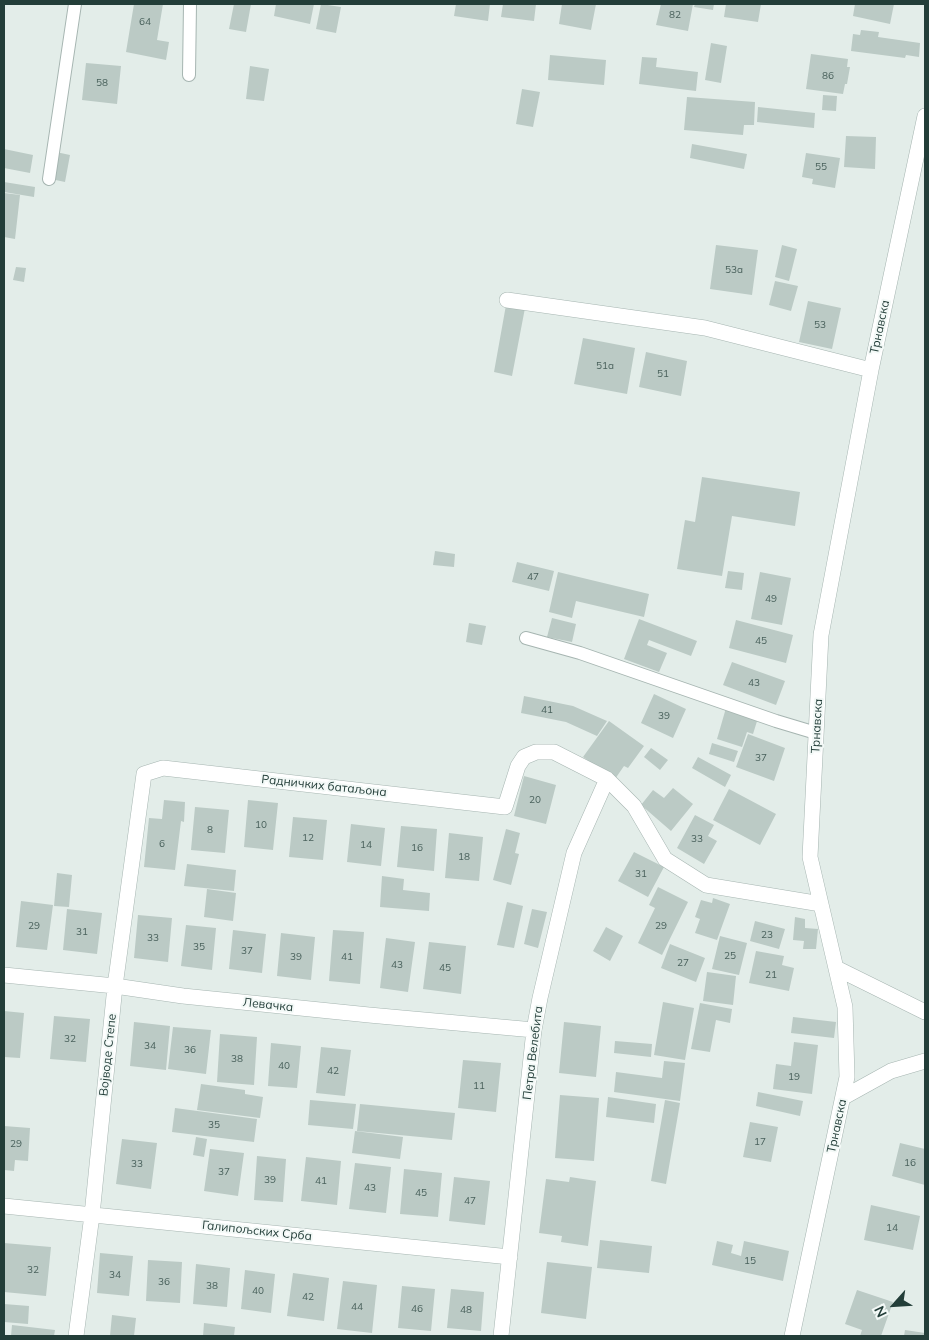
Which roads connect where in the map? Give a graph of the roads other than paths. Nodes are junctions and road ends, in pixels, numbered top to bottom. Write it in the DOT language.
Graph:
graph roads {
  1 [pos="75,4"];
  2 [pos="190,4"];
  3 [pos="189,75"];
  4 [pos="925,116"];
  5 [pos="49,179"];
  6 [pos="507,300"];
  7 [pos="870,370"];
  8 [pos="526,638"];
  9 [pos="816,733"];
  10 [pos="144,774"];
  11 [pos="607,779"];
  12 [pos="821,904"];
  13 [pos="836,968"];
  14 [pos="4,975"];
  15 [pos="116,986"];
  16 [pos="925,1012"];
  17 [pos="534,1030"];
  18 [pos="925,1061"];
  19 [pos="844,1097"];
  20 [pos="4,1206"];
  21 [pos="92,1215"];
  22 [pos="510,1257"];
  23 [pos="76,1336"];
  24 [pos="501,1336"];
  25 [pos="792,1336"];
  1 -- 5 [label="lane"];
  2 -- 3 [label="lane"];
  4 -- 7 [label="street, Трнавска"];
  6 -- 7 [label="street"];
  7 -- 9 [label="street, Трнавска"];
  8 -- 9 [label="lane"];
  9 -- 12 [label="street, Трнавска"];
  10 -- 11 [label="street, Радничких батаљона"];
  10 -- 15 [label="street, Војводе Степе"];
  11 -- 12 [label="street"];
  11 -- 17 [label="street, Петра Велебита"];
  12 -- 13 [label="street, Трнавска"];
  13 -- 16 [label="street"];
  13 -- 19 [label="street, Трнавска"];
  14 -- 15 [label="street, Левачка"];
  15 -- 17 [label="street, Левачка"];
  15 -- 21 [label="street, Војводе Степе"];
  17 -- 22 [label="street, Петра Велебита"];
  18 -- 19 [label="street"];
  19 -- 25 [label="street, Трнавска"];
  20 -- 21 [label="street, Галипољских Срба"];
  21 -- 22 [label="street, Галипољских Срба"];
  21 -- 23 [label="street, Војводе Степе"];
  22 -- 24 [label="street, Петра Велебита"];
}
